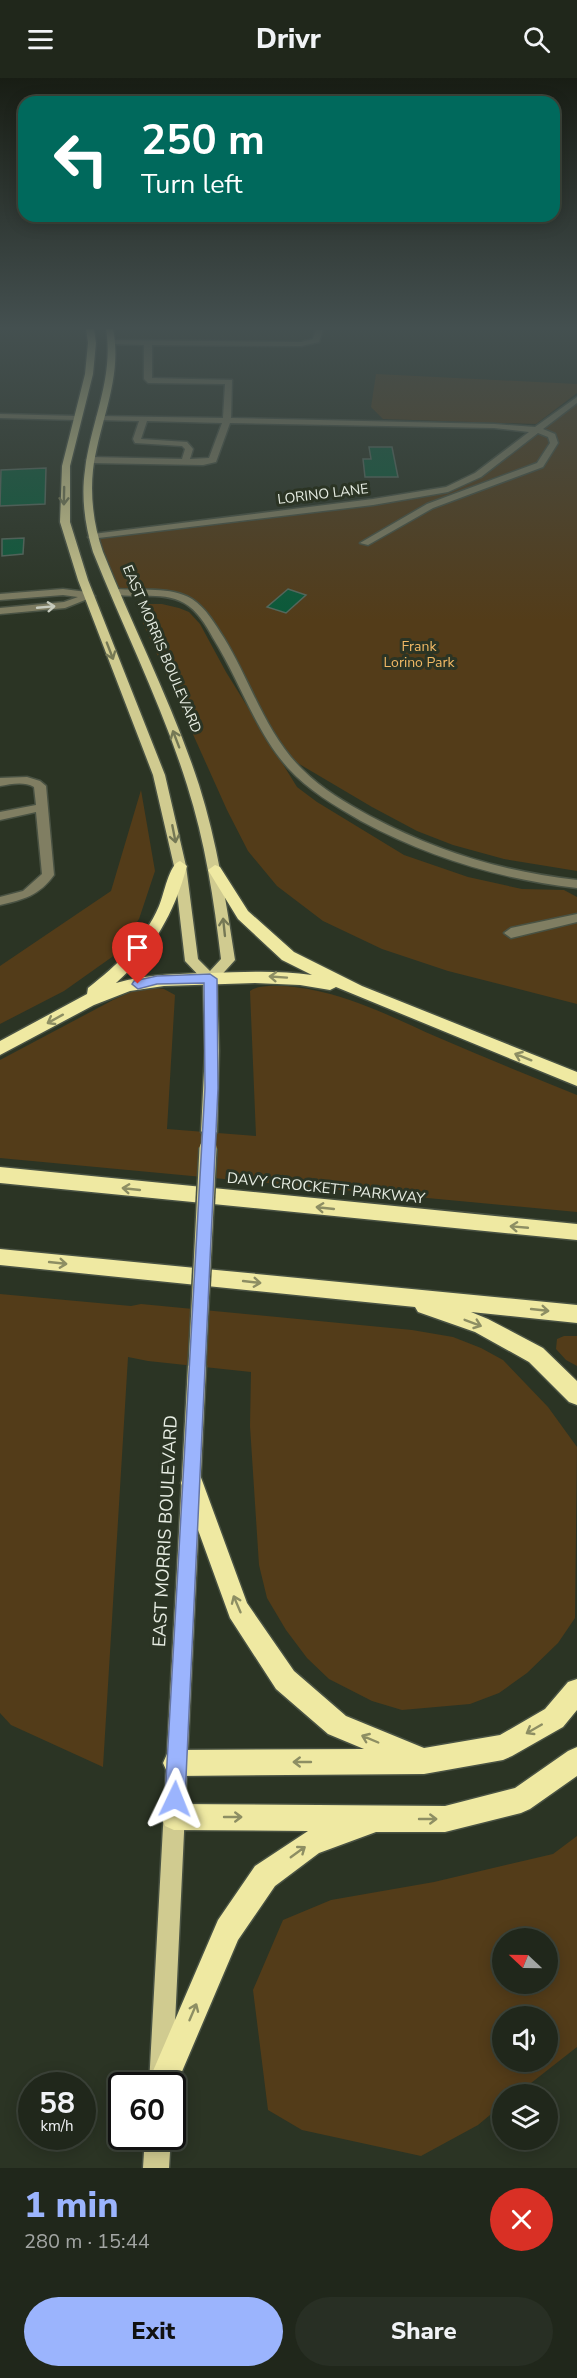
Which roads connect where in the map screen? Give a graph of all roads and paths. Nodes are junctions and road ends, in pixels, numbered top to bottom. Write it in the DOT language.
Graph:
graph roads {
  1 [pos="75,427"];
  2 [pos="98,427"];
  3 [pos="141,427"];
  4 [pos="226,427"];
  5 [pos="500,427"];
  6 [pos="542,427"];
  7 [pos="538,430"];
  8 [pos="90,460"];
  9 [pos="185,462"];
  10 [pos="93,537"];
  11 [pos="365,543"];
  12 [pos="103,594"];
  13 [pos="19,596"];
  14 [pos="0,597"];
  15 [pos="18,609"];
  16 [pos="0,611"];
  17 [pos="0,782"];
  18 [pos="42,807"];
  19 [pos="0,816"];
  20 [pos="180,866"];
  21 [pos="215,870"];
  22 [pos="577,884"];
  23 [pos="0,901"];
  24 [pos="577,918"];
  25 [pos="511,933"];
  26 [pos="210,979"];
  27 [pos="356,990"];
  28 [pos="79,1005"];
  29 [pos="0,1049"];
  30 [pos="577,1079"];
  31 [pos="0,1175"];
  32 [pos="577,1232"];
  33 [pos="0,1257"];
  34 [pos="398,1296"];
  35 [pos="577,1314"];
  36 [pos="577,1395"];
  37 [pos="192,1484"];
  38 [pos="577,1691"];
  39 [pos="577,1760"];
  40 [pos="424,1761"];
  41 [pos="176,1763"];
  42 [pos="174,1817"];
  43 [pos="377,1819"];
  44 [pos="162,2072"];
  45 [pos="167,2072"];
  46 [pos="157,2150"];
  47 [pos="156,2168"];
  1 -- 12 [label="main road, EAST MORRIS BOULEVARD, one-way"];
  2 -- 8 [label="main road, EAST MORRIS BOULEVARD"];
  3 -- 9 [label="street"];
  4 -- 9 [label="street"];
  5 -- 7 [label="street"];
  6 -- 7 [label="street, LORINO LANE"];
  7 -- 10 [label="street, LORINO LANE"];
  7 -- 11 [label="street"];
  8 -- 9 [label="street"];
  8 -- 10 [label="main road, EAST MORRIS BOULEVARD"];
  10 -- 12 [label="main road, EAST MORRIS BOULEVARD"];
  12 -- 13 [label="street"];
  15 -- 12 [label="street, one-way"];
  12 -- 20 [label="main road, EAST MORRIS BOULEVARD, one-way"];
  21 -- 12 [label="main road, EAST MORRIS BOULEVARD, one-way"];
  12 -- 22 [label="street"];
  13 -- 14 [label="street"];
  13 -- 15 [label="street"];
  15 -- 16 [label="street"];
  17 -- 18 [label="street"];
  18 -- 19 [label="street"];
  18 -- 23 [label="street"];
  20 -- 26 [label="main road, EAST MORRIS BOULEVARD"];
  20 -- 28 [label="highway"];
  26 -- 21 [label="main road, EAST MORRIS BOULEVARD, one-way"];
  21 -- 27 [label="highway"];
  24 -- 25 [label="street"];
  27 -- 26 [label="highway, one-way"];
  26 -- 28 [label="highway"];
  26 -- 37 [label="main road, EAST MORRIS BOULEVARD, bridge"];
  30 -- 27 [label="highway, one-way"];
  28 -- 29 [label="highway, one-way"];
  32 -- 31 [label="highway, DAVY CROCKETT PARKWAY, one-way"];
  33 -- 34 [label="highway, one-way"];
  34 -- 35 [label="highway, one-way"];
  34 -- 36 [label="highway, one-way"];
  40 -- 37 [label="highway, one-way"];
  37 -- 41 [label="main road, EAST MORRIS BOULEVARD"];
  38 -- 40 [label="highway, one-way"];
  43 -- 39 [label="highway, one-way"];
  40 -- 41 [label="highway, one-way"];
  41 -- 42 [label="main road, EAST MORRIS BOULEVARD"];
  42 -- 43 [label="highway, one-way"];
  42 -- 44 [label="main road, EAST MORRIS BOULEVARD"];
  45 -- 43 [label="highway, one-way"];
  46 -- 47 [label="main road"];
}
